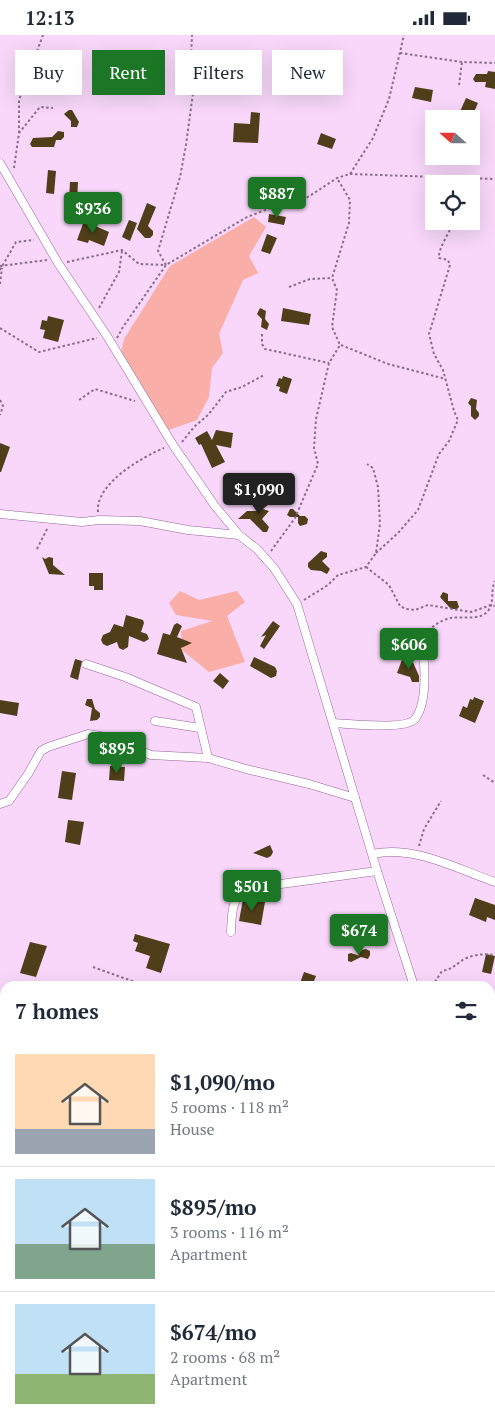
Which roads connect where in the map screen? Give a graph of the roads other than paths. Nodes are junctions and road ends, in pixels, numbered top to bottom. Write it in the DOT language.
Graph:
graph roads {
  1 [pos="0,163"];
  2 [pos="0,514"];
  3 [pos="239,535"];
  4 [pos="424,661"];
  5 [pos="86,664"];
  6 [pos="155,721"];
  7 [pos="334,723"];
  8 [pos="200,728"];
  9 [pos="208,758"];
  10 [pos="355,798"];
  11 [pos="0,804"];
  12 [pos="373,854"];
  13 [pos="377,871"];
  14 [pos="495,883"];
  15 [pos="231,932"];
  16 [pos="413,981"];
  1 -- 3 [label="street"];
  2 -- 3 [label="street"];
  3 -- 7 [label="street"];
  4 -- 7 [label="street"];
  5 -- 8 [label="street"];
  6 -- 8 [label="street"];
  7 -- 10 [label="street"];
  8 -- 9 [label="street"];
  9 -- 10 [label="street"];
  9 -- 11 [label="street"];
  10 -- 12 [label="street"];
  12 -- 13 [label="street"];
  12 -- 14 [label="street"];
  13 -- 15 [label="street"];
  13 -- 16 [label="street"];
}
